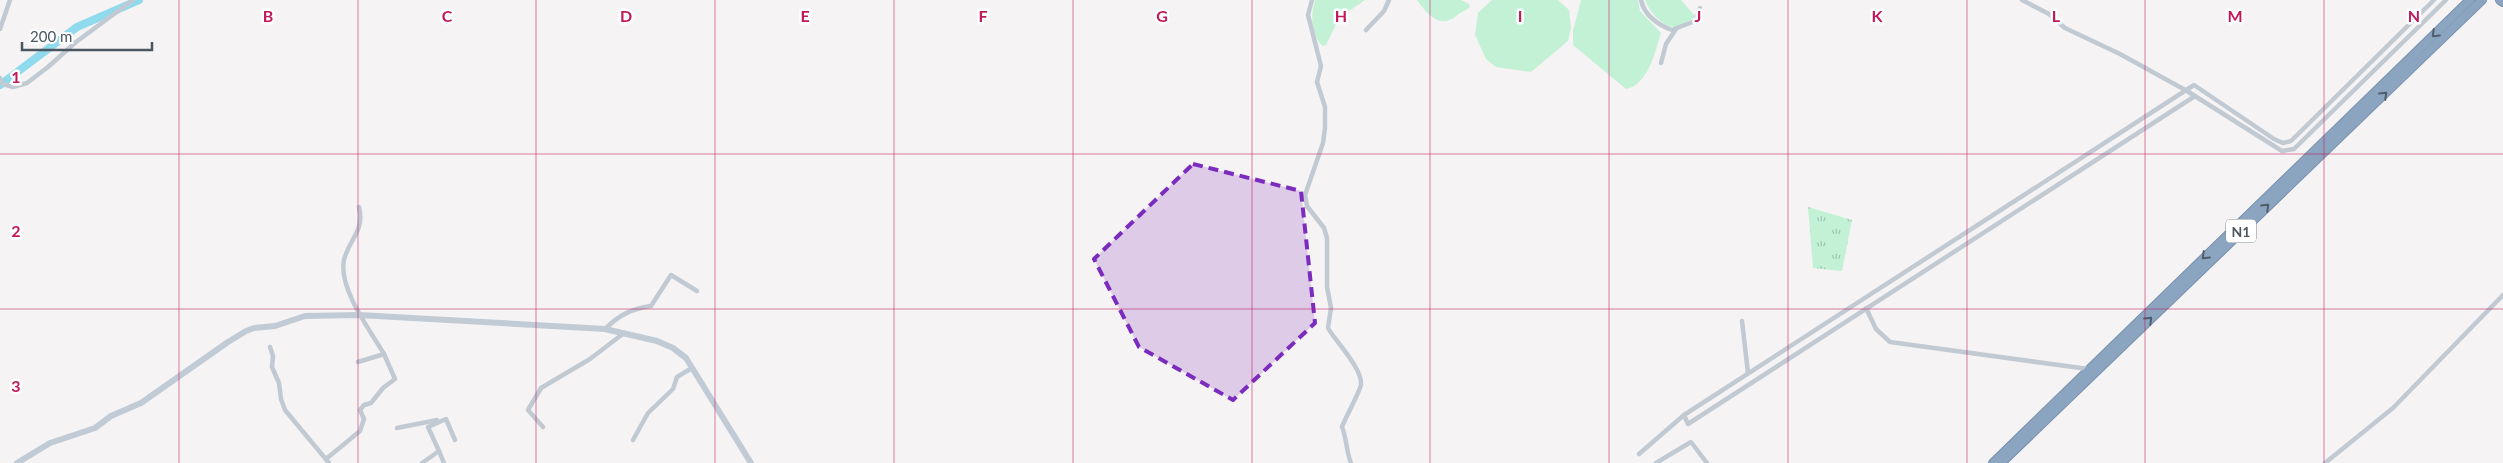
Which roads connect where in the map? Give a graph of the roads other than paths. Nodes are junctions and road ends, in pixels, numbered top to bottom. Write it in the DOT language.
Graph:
graph roads {
  1 [pos="10,0"];
  2 [pos="133,0"];
  3 [pos="1312,0"];
  4 [pos="1389,0"];
  5 [pos="1641,0"];
  6 [pos="2022,0"];
  7 [pos="2434,0"];
  8 [pos="2446,0"];
  9 [pos="2470,0"];
  10 [pos="2482,0"];
  11 [pos="2489,0"];
  12 [pos="2500,0"];
  13 [pos="2503,2"];
  14 [pos="1700,8"];
  15 [pos="2471,10"];
  16 [pos="0,29"];
  17 [pos="1676,29"];
  18 [pos="1366,30"];
  19 [pos="1661,63"];
  20 [pos="0,78"];
  21 [pos="2188,91"];
  22 [pos="2195,96"];
  23 [pos="359,207"];
  24 [pos="697,291"];
  25 [pos="2503,295"];
  26 [pos="1866,308"];
  27 [pos="359,314"];
  28 [pos="1742,321"];
  29 [pos="605,329"];
  30 [pos="625,332"];
  31 [pos="270,347"];
  32 [pos="384,354"];
  33 [pos="358,362"];
  34 [pos="692,368"];
  35 [pos="2088,369"];
  36 [pos="1748,373"];
  37 [pos="1684,415"];
  38 [pos="444,419"];
  39 [pos="543,427"];
  40 [pos="397,428"];
  41 [pos="455,440"];
  42 [pos="633,440"];
  43 [pos="439,451"];
  44 [pos="1639,454"];
  45 [pos="327,461"];
  46 [pos="16,463"];
  47 [pos="422,463"];
  48 [pos="444,463"];
  49 [pos="751,463"];
  50 [pos="1351,463"];
  51 [pos="1656,463"];
  52 [pos="1707,463"];
  53 [pos="1992,463"];
  54 [pos="2001,463"];
  55 [pos="2325,463"];
  1 -- 16 [label="street"];
  2 -- 20 [label="street"];
  3 -- 50 [label="street"];
  4 -- 18 [label="street"];
  5 -- 17 [label="street"];
  6 -- 21 [label="street"];
  7 -- 21 [label="street"];
  8 -- 22 [label="street"];
  9 -- 35 [label="highway, N1, one-way"];
  10 -- 15 [label="highway, N1"];
  11 -- 15 [label="highway"];
  12 -- 13 [label="highway"];
  14 -- 17 [label="street"];
  54 -- 15 [label="highway, N1, one-way"];
  17 -- 19 [label="street"];
  21 -- 22 [label="street"];
  21 -- 36 [label="street"];
  22 -- 26 [label="street"];
  23 -- 27 [label="street"];
  24 -- 29 [label="street"];
  25 -- 55 [label="street"];
  26 -- 35 [label="street"];
  26 -- 37 [label="street"];
  27 -- 29 [label="street"];
  27 -- 32 [label="street"];
  27 -- 46 [label="street"];
  28 -- 36 [label="street"];
  29 -- 30 [label="street"];
  30 -- 34 [label="street"];
  30 -- 39 [label="street"];
  31 -- 45 [label="street"];
  32 -- 33 [label="street"];
  32 -- 45 [label="street"];
  34 -- 42 [label="street"];
  34 -- 49 [label="street"];
  35 -- 53 [label="highway, N1"];
  36 -- 37 [label="street"];
  37 -- 44 [label="street"];
  38 -- 40 [label="street"];
  38 -- 41 [label="street"];
  38 -- 43 [label="street"];
  43 -- 47 [label="street"];
  43 -- 48 [label="street"];
  51 -- 52 [label="street"];
}
